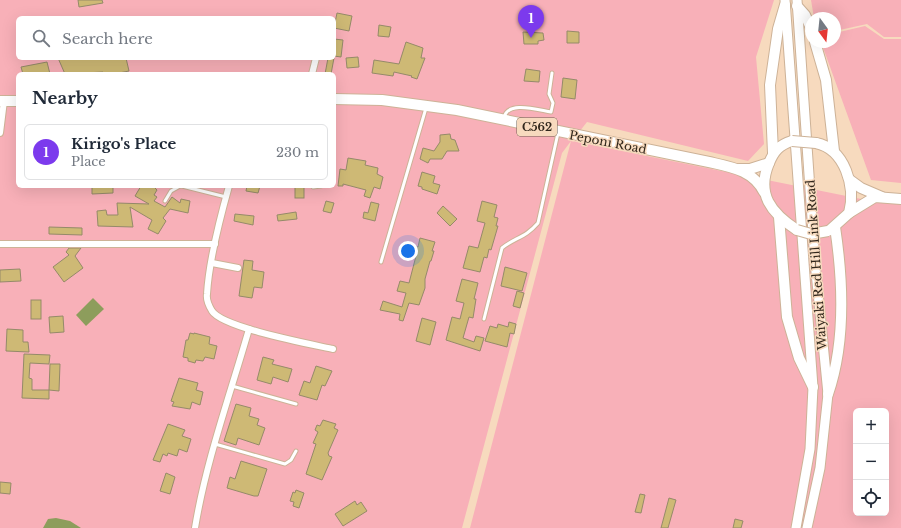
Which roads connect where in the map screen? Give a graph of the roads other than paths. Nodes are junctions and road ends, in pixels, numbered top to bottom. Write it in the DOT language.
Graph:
graph roads {
  1 [pos="785,3"];
  2 [pos="797,3"];
  3 [pos="805,15"];
  4 [pos="817,48"];
  5 [pos="316,60"];
  6 [pos="312,72"];
  7 [pos="552,73"];
  8 [pos="336,99"];
  9 [pos="2,101"];
  10 [pos="16,101"];
  11 [pos="427,105"];
  12 [pos="551,112"];
  13 [pos="556,112"];
  14 [pos="503,120"];
  15 [pos="558,132"];
  16 [pos="0,133"];
  17 [pos="834,151"];
  18 [pos="771,158"];
  19 [pos="739,169"];
  20 [pos="850,180"];
  21 [pos="177,188"];
  22 [pos="189,188"];
  23 [pos="228,188"];
  24 [pos="764,192"];
  25 [pos="226,197"];
  26 [pos="883,197"];
  27 [pos="901,199"];
  28 [pos="165,201"];
  29 [pos="849,213"];
  30 [pos="779,217"];
  31 [pos="832,229"];
  32 [pos="0,244"];
  33 [pos="216,244"];
  34 [pos="212,262"];
  35 [pos="380,262"];
  36 [pos="238,268"];
  37 [pos="484,319"];
  38 [pos="249,329"];
  39 [pos="333,349"];
  40 [pos="232,386"];
  41 [pos="813,388"];
  42 [pos="828,394"];
  43 [pos="296,404"];
  44 [pos="215,444"];
  45 [pos="296,451"];
  46 [pos="195,528"];
  47 [pos="796,528"];
  48 [pos="807,528"];
  1 -- 18 [label="main road"];
  1 -- 41 [label="main road, Waiyaki Red Hill Link Road"];
  2 -- 3 [label="main road"];
  2 -- 42 [label="main road, Waiyaki Red Hill Link Road"];
  4 -- 17 [label="main road"];
  5 -- 6 [label="street"];
  7 -- 12 [label="lane"];
  8 -- 11 [label="main road, Peponi Road / C562"];
  9 -- 10 [label="main road"];
  9 -- 16 [label="street"];
  11 -- 14 [label="main road, Peponi Road / C562"];
  11 -- 35 [label="lane"];
  12 -- 13 [label="lane"];
  12 -- 14 [label="lane"];
  14 -- 15 [label="main road, Peponi Road / C562"];
  15 -- 19 [label="main road, Peponi Road / C562"];
  15 -- 37 [label="lane"];
  17 -- 18 [label="main road, bridge"];
  17 -- 20 [label="main road"];
  18 -- 19 [label="main road, Peponi Road / C562"];
  18 -- 24 [label="main road"];
  19 -- 24 [label="main road, Peponi Road / C562"];
  20 -- 26 [label="main road"];
  20 -- 29 [label="main road"];
  21 -- 28 [label="lane"];
  22 -- 25 [label="lane"];
  23 -- 25 [label="street"];
  24 -- 30 [label="main road"];
  25 -- 33 [label="street"];
  26 -- 27 [label="main road"];
  26 -- 29 [label="main road"];
  29 -- 31 [label="main road"];
  30 -- 31 [label="main road, bridge"];
  30 -- 41 [label="main road"];
  31 -- 42 [label="main road"];
  32 -- 33 [label="street"];
  33 -- 34 [label="street"];
  34 -- 36 [label="street"];
  34 -- 38 [label="street"];
  38 -- 39 [label="street"];
  38 -- 40 [label="street"];
  40 -- 43 [label="lane"];
  40 -- 44 [label="street"];
  41 -- 47 [label="main road, Waiyaki Red Hill Link Road"];
  42 -- 48 [label="main road, Waiyaki Red Hill Link Road"];
  44 -- 45 [label="lane"];
  44 -- 46 [label="street"];
}
